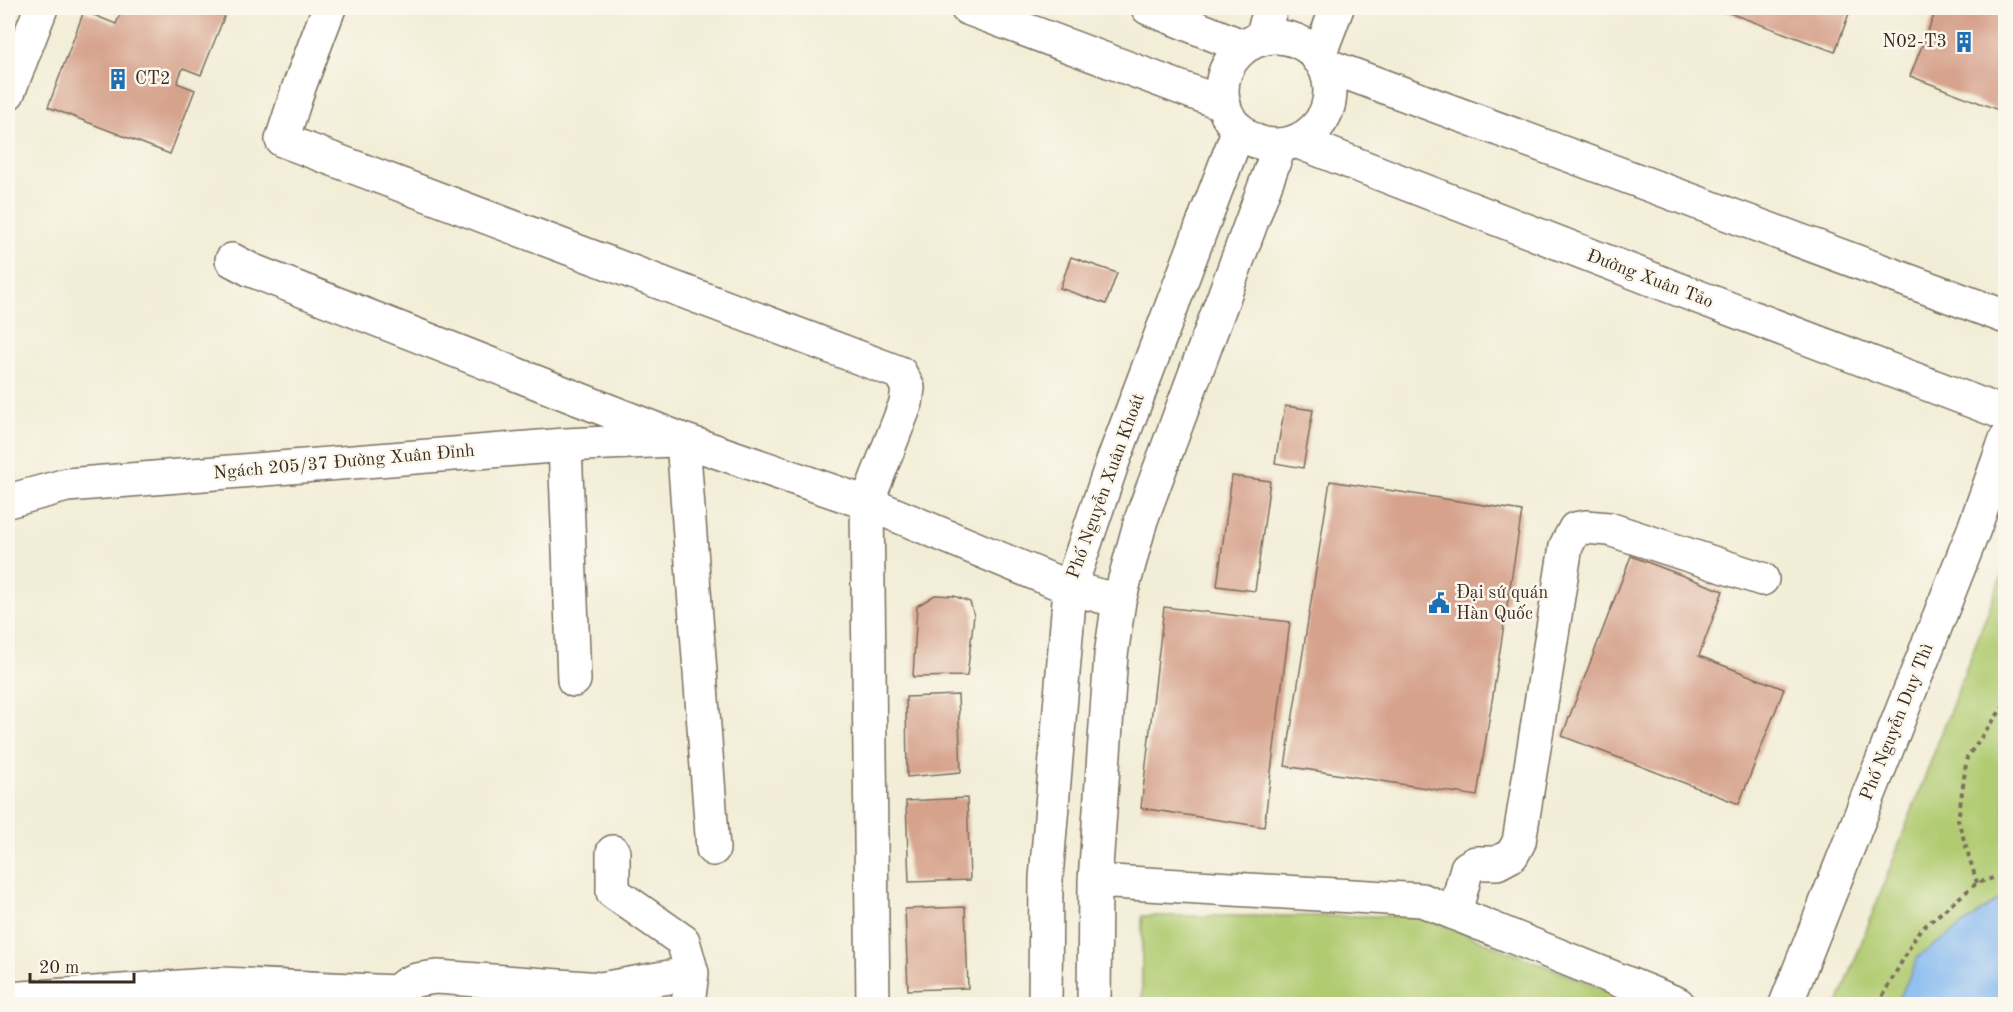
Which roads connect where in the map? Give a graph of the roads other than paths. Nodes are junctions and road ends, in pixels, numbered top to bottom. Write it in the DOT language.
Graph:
graph roads {
  1 [pos="41,8"];
  2 [pos="329,8"];
  3 [pos="967,8"];
  4 [pos="1148,8"];
  5 [pos="1271,8"];
  6 [pos="1337,8"];
  7 [pos="1252,43"];
  8 [pos="1321,61"];
  9 [pos="8,93"];
  10 [pos="1231,116"];
  11 [pos="1288,143"];
  12 [pos="232,260"];
  13 [pos="2006,317"];
  14 [pos="2006,414"];
  15 [pos="2006,439"];
  16 [pos="683,440"];
  17 [pos="565,445"];
  18 [pos="8,501"];
  19 [pos="867,503"];
  20 [pos="1762,579"];
  21 [pos="1070,588"];
  22 [pos="1119,601"];
  23 [pos="574,680"];
  24 [pos="712,849"];
  25 [pos="613,852"];
  26 [pos="1095,881"];
  27 [pos="1455,913"];
  28 [pos="690,989"];
  29 [pos="397,998"];
  30 [pos="8,999"];
  31 [pos="873,1005"];
  32 [pos="1045,1005"];
  33 [pos="1094,1005"];
  34 [pos="1678,1005"];
  35 [pos="1786,1005"];
  1 -- 9 [label="street"];
  2 -- 19 [label="street"];
  3 -- 10 [label="street"];
  4 -- 7 [label="street"];
  5 -- 7 [label="street"];
  6 -- 8 [label="street"];
  7 -- 8 [label="street"];
  7 -- 10 [label="street"];
  8 -- 11 [label="street"];
  8 -- 13 [label="street"];
  10 -- 11 [label="street"];
  10 -- 21 [label="street, Phố Nguyễn Xuân Khoát"];
  11 -- 14 [label="street, Đường Xuân Tảo"];
  11 -- 22 [label="street"];
  12 -- 16 [label="street"];
  15 -- 35 [label="street, Phố Nguyễn Duy Thì"];
  16 -- 17 [label="street, Ngách 205/37 Đường Xuân Đỉnh"];
  16 -- 19 [label="street"];
  16 -- 24 [label="street"];
  17 -- 18 [label="street, Ngách 205/37 Đường Xuân Đỉnh"];
  17 -- 23 [label="street"];
  19 -- 21 [label="street"];
  19 -- 31 [label="street"];
  20 -- 27 [label="street"];
  21 -- 22 [label="street"];
  21 -- 32 [label="street, Phố Nguyễn Xuân Khoát"];
  22 -- 26 [label="street"];
  25 -- 28 [label="street"];
  26 -- 27 [label="street"];
  26 -- 33 [label="street"];
  27 -- 34 [label="street"];
  28 -- 29 [label="street"];
  29 -- 30 [label="street"];
}
